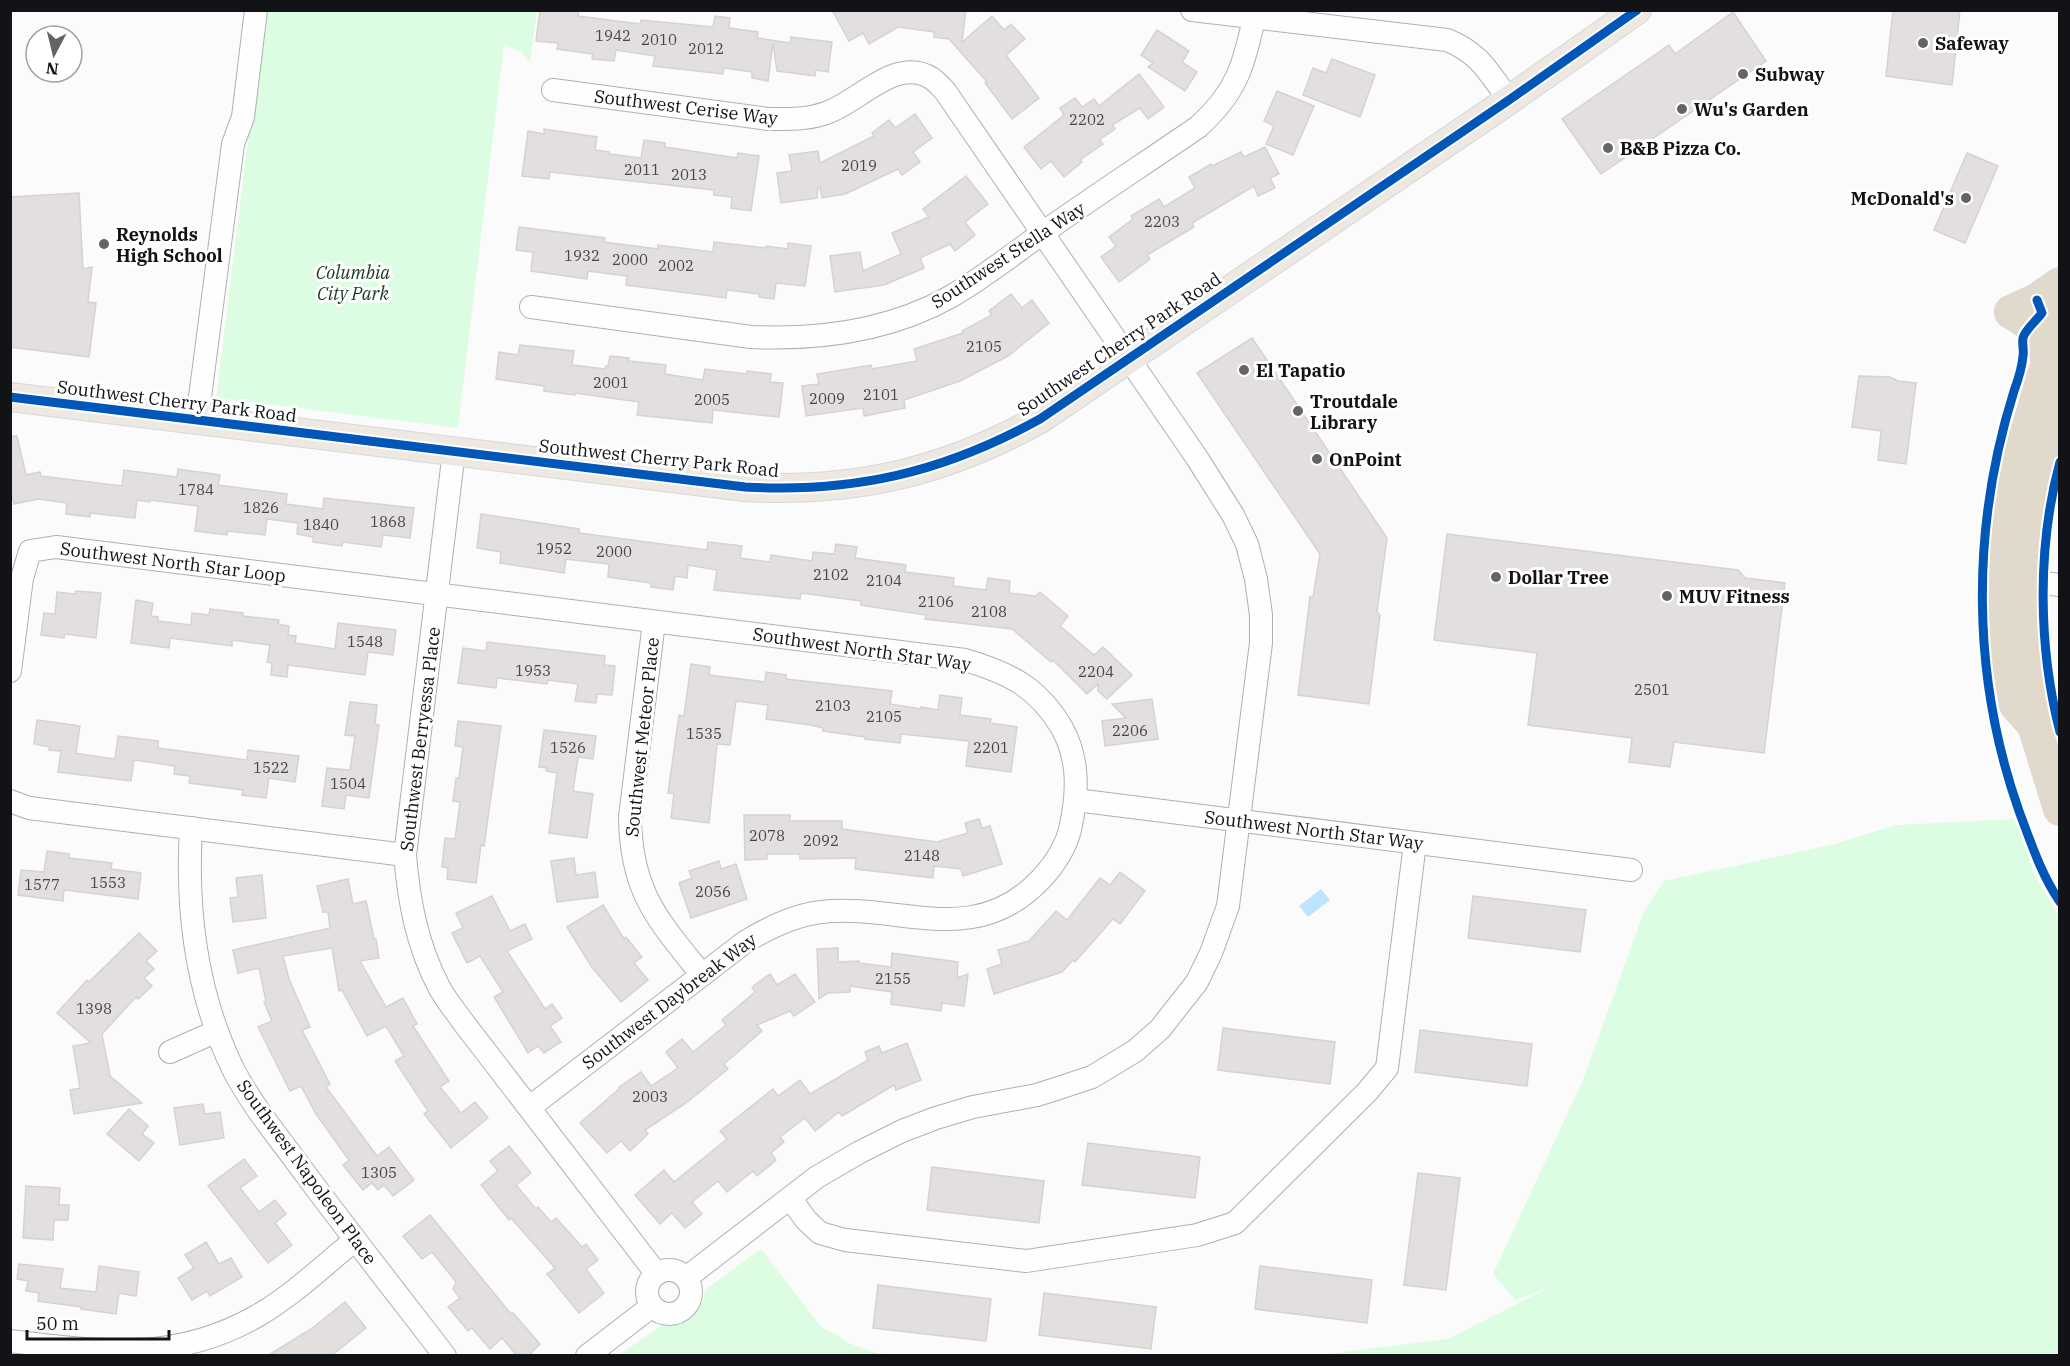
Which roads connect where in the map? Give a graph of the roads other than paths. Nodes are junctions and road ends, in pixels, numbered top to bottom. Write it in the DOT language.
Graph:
graph roads {
  1 [pos="256,10"];
  2 [pos="1192,10"];
  3 [pos="1637,10"];
  4 [pos="1254,18"];
  5 [pos="554,90"];
  6 [pos="1509,100"];
  7 [pos="1043,232"];
  8 [pos="2060,284"];
  9 [pos="531,308"];
  10 [pos="2060,321"];
  11 [pos="1128,359"];
  12 [pos="2048,362"];
  13 [pos="10,397"];
  14 [pos="2060,406"];
  15 [pos="197,420"];
  16 [pos="454,452"];
  17 [pos="2014,578"];
  18 [pos="2060,585"];
  19 [pos="438,594"];
  20 [pos="654,622"];
  21 [pos="10,671"];
  22 [pos="1077,800"];
  23 [pos="10,801"];
  24 [pos="2060,809"];
  25 [pos="1239,821"];
  26 [pos="191,828"];
  27 [pos="1415,843"];
  28 [pos="405,855"];
  29 [pos="1631,870"];
  30 [pos="702,975"];
  31 [pos="217,1031"];
  32 [pos="170,1052"];
  33 [pos="530,1107"];
  34 [pos="791,1199"];
  35 [pos="355,1240"];
  36 [pos="657,1273"];
  37 [pos="686,1278"];
  38 [pos="652,1306"];
  39 [pos="10,1341"];
  40 [pos="445,1356"];
  41 [pos="587,1356"];
  1 -- 15 [label="street"];
  2 -- 4 [label="street"];
  3 -- 6 [label="main road, Southwest Cherry Park Road"];
  4 -- 6 [label="street"];
  4 -- 7 [label="street, Southwest Stella Way"];
  5 -- 7 [label="street, Southwest Cerise Way"];
  6 -- 11 [label="main road, Southwest Cherry Park Road"];
  7 -- 9 [label="street, Southwest Stella Way"];
  7 -- 11 [label="street, Southwest Cerise Way"];
  8 -- 12 [label="highway"];
  10 -- 12 [label="highway"];
  11 -- 16 [label="main road, Southwest Cherry Park Road"];
  11 -- 25 [label="street, Southwest Cerise Way"];
  12 -- 17 [label="highway"];
  13 -- 15 [label="main road, Southwest Cherry Park Road"];
  14 -- 17 [label="highway"];
  15 -- 16 [label="main road, Southwest Cherry Park Road"];
  16 -- 19 [label="street, Southwest Berryessa Place"];
  17 -- 18 [label="street"];
  17 -- 24 [label="highway"];
  19 -- 20 [label="street, Southwest North Star Way"];
  19 -- 21 [label="street, Southwest North Star Loop"];
  19 -- 28 [label="street, Southwest Berryessa Place"];
  20 -- 22 [label="street, Southwest North Star Way"];
  20 -- 30 [label="street, Southwest Meteor Place"];
  22 -- 25 [label="street, Southwest North Star Way"];
  22 -- 30 [label="street, Southwest Daybreak Way"];
  23 -- 26 [label="street"];
  25 -- 27 [label="street, Southwest North Star Way"];
  25 -- 34 [label="street, Southwest Cerise Way"];
  26 -- 28 [label="street"];
  26 -- 31 [label="street, Southwest Napoleon Place"];
  27 -- 29 [label="street, Southwest North Star Way"];
  27 -- 34 [label="street"];
  28 -- 33 [label="street, Southwest Berryessa Place"];
  30 -- 33 [label="street, Southwest Daybreak Way"];
  31 -- 32 [label="street"];
  31 -- 35 [label="street, Southwest Napoleon Place"];
  33 -- 36 [label="street, Southwest Berryessa Place"];
  34 -- 37 [label="street, Southwest Cerise Way"];
  35 -- 39 [label="street"];
  35 -- 40 [label="street, Southwest Napoleon Place"];
  36 -- 37 [label="street"];
  36 -- 38 [label="street"];
  37 -- 38 [label="street"];
  38 -- 41 [label="street"];
}
